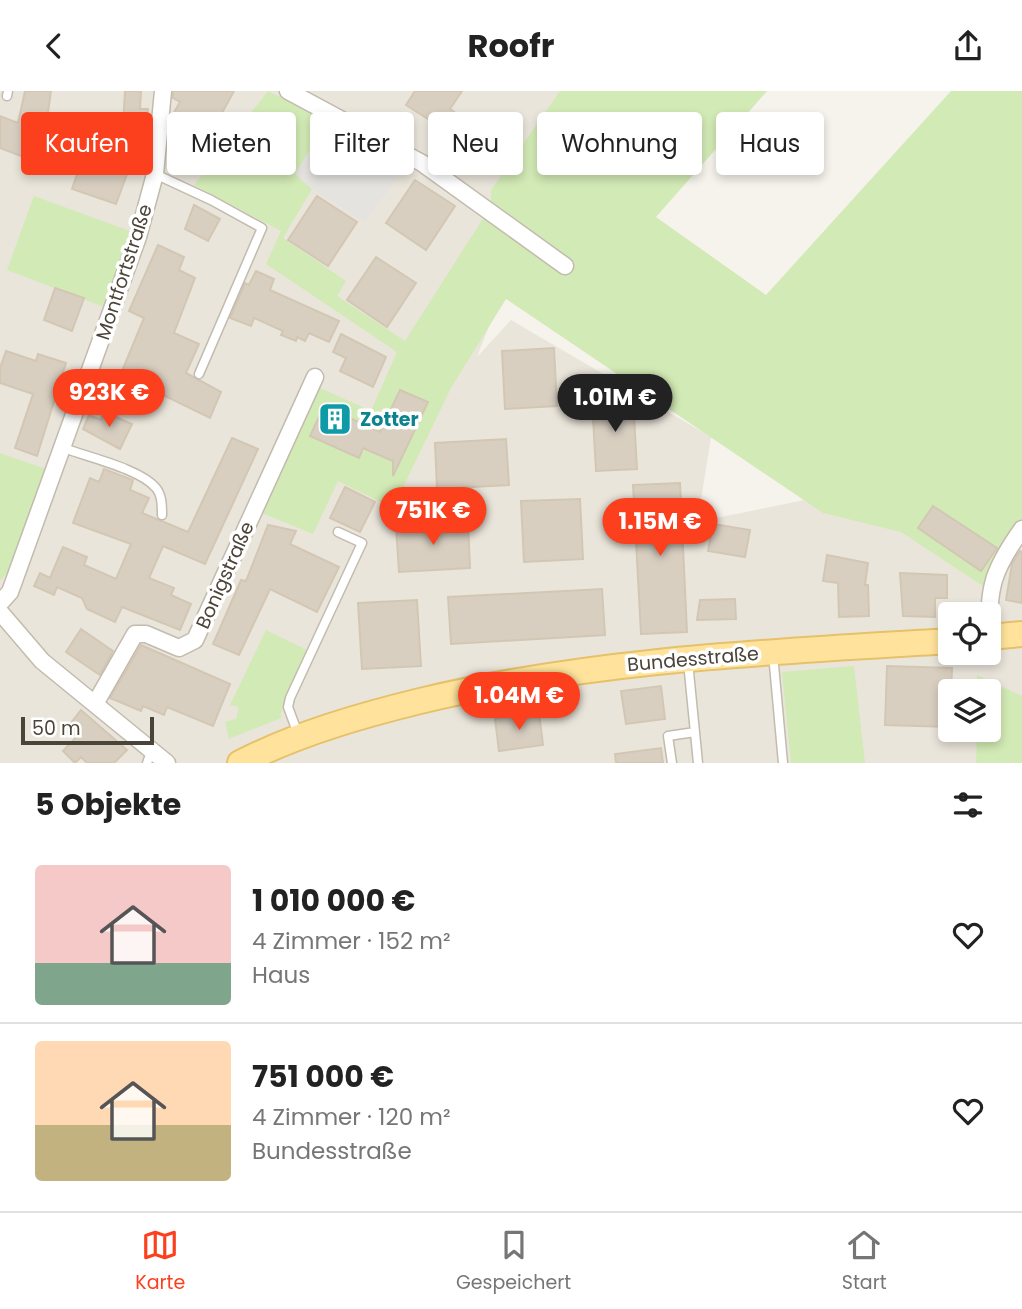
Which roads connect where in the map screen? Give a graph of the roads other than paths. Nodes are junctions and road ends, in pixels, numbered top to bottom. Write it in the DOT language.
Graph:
graph roads {
  1 [pos="163,91"];
  2 [pos="288,91"];
  3 [pos="155,174"];
  4 [pos="565,266"];
  5 [pos="200,374"];
  6 [pos="315,377"];
  7 [pos="64,448"];
  8 [pos="162,515"];
  9 [pos="1022,529"];
  10 [pos="338,532"];
  11 [pos="992,602"];
  12 [pos="0,603"];
  13 [pos="0,612"];
  14 [pos="1022,634"];
  15 [pos="1001,636"];
  16 [pos="938,642"];
  17 [pos="773,653"];
  18 [pos="688,659"];
  19 [pos="95,704"];
  20 [pos="695,732"];
  21 [pos="299,738"];
  22 [pos="149,756"];
  23 [pos="167,763"];
  24 [pos="240,763"];
  25 [pos="672,763"];
  26 [pos="698,763"];
  27 [pos="783,763"];
  1 -- 3 [label="street, Montfortstraße"];
  2 -- 4 [label="street"];
  3 -- 5 [label="lane"];
  3 -- 7 [label="street, Montfortstraße"];
  6 -- 19 [label="street, Bonigstraße"];
  7 -- 8 [label="lane"];
  7 -- 12 [label="street, Montfortstraße"];
  9 -- 11 [label="street"];
  10 -- 21 [label="lane"];
  13 -- 19 [label="street"];
  14 -- 15 [label="main road"];
  16 -- 17 [label="main road, Bundesstraße"];
  17 -- 18 [label="main road, Bundesstraße"];
  17 -- 27 [label="lane"];
  18 -- 20 [label="lane"];
  18 -- 21 [label="main road, Bundesstraße"];
  19 -- 22 [label="street"];
  20 -- 25 [label="lane"];
  20 -- 26 [label="lane"];
  21 -- 24 [label="main road, Bundesstraße"];
  22 -- 23 [label="street"];
}
